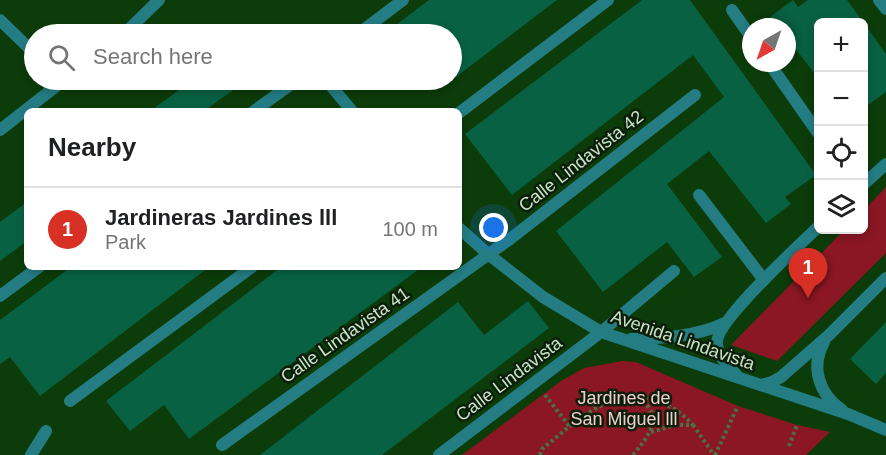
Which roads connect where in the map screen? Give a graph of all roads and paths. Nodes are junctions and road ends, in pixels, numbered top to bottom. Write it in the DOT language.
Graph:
graph roads {
  1 [pos="159,0"];
  2 [pos="403,0"];
  3 [pos="608,0"];
  4 [pos="879,0"];
  5 [pos="886,9"];
  6 [pos="732,10"];
  7 [pos="0,20"];
  8 [pos="134,24"];
  9 [pos="371,24"];
  10 [pos="742,25"];
  11 [pos="24,43"];
  12 [pos="775,72"];
  13 [pos="50,90"];
  14 [pos="283,90"];
  15 [pos="334,90"];
  16 [pos="695,95"];
  17 [pos="28,108"];
  18 [pos="258,108"];
  19 [pos="349,108"];
  20 [pos="24,111"];
  21 [pos="462,111"];
  22 [pos="814,126"];
  23 [pos="0,130"];
  24 [pos="886,164"];
  25 [pos="868,180"];
  26 [pos="699,195"];
  27 [pos="462,231"];
  28 [pos="814,232"];
  29 [pos="488,254"];
  30 [pos="35,270"];
  31 [pos="248,270"];
  32 [pos="674,270"];
  33 [pos="886,278"];
  34 [pos="764,280"];
  35 [pos="0,296"];
  36 [pos="726,322"];
  37 [pos="601,332"];
  38 [pos="829,335"];
  39 [pos="623,339"];
  40 [pos="740,379"];
  41 [pos="760,385"];
  42 [pos="544,394"];
  43 [pos="640,398"];
  44 [pos="70,400"];
  45 [pos="738,406"];
  46 [pos="848,414"];
  47 [pos="693,425"];
  48 [pos="797,425"];
  49 [pos="570,427"];
  50 [pos="886,429"];
  51 [pos="46,431"];
  52 [pos="651,432"];
  53 [pos="222,444"];
  54 [pos="789,446"];
  55 [pos="31,455"];
  56 [pos="439,455"];
  57 [pos="540,455"];
  58 [pos="633,455"];
  59 [pos="715,455"];
  1 -- 8 [label="street"];
  2 -- 9 [label="street"];
  3 -- 21 [label="street"];
  4 -- 5 [label="street"];
  6 -- 10 [label="street"];
  7 -- 11 [label="street"];
  12 -- 22 [label="street"];
  13 -- 17 [label="street"];
  14 -- 18 [label="street"];
  15 -- 19 [label="street"];
  16 -- 29 [label="street, Calle Lindavista 42"];
  20 -- 23 [label="street"];
  24 -- 25 [label="street"];
  26 -- 34 [label="street"];
  27 -- 29 [label="street, Avenida Lindavista"];
  28 -- 34 [label="street"];
  29 -- 37 [label="street, Avenida Lindavista"];
  29 -- 53 [label="street, Calle Lindavista 41"];
  30 -- 35 [label="street"];
  31 -- 44 [label="street"];
  32 -- 37 [label="street, Calle Lindavista"];
  33 -- 38 [label="street"];
  34 -- 36 [label="street"];
  36 -- 39 [label="street"];
  36 -- 40 [label="street"];
  37 -- 39 [label="street, Avenida Lindavista"];
  37 -- 56 [label="street, Calle Lindavista"];
  38 -- 41 [label="street"];
  38 -- 46 [label="street"];
  39 -- 40 [label="street, Avenida Lindavista"];
  40 -- 41 [label="street, Avenida Lindavista"];
  41 -- 46 [label="street, Avenida Lindavista"];
  42 -- 49 [label="path"];
  43 -- 47 [label="path"];
  43 -- 49 [label="path"];
  43 -- 52 [label="path"];
  45 -- 59 [label="path"];
  46 -- 50 [label="street, Avenida Lindavista"];
  47 -- 52 [label="path"];
  47 -- 59 [label="path"];
  48 -- 54 [label="path"];
  49 -- 57 [label="path"];
  51 -- 55 [label="street"];
  52 -- 58 [label="path"];
}
